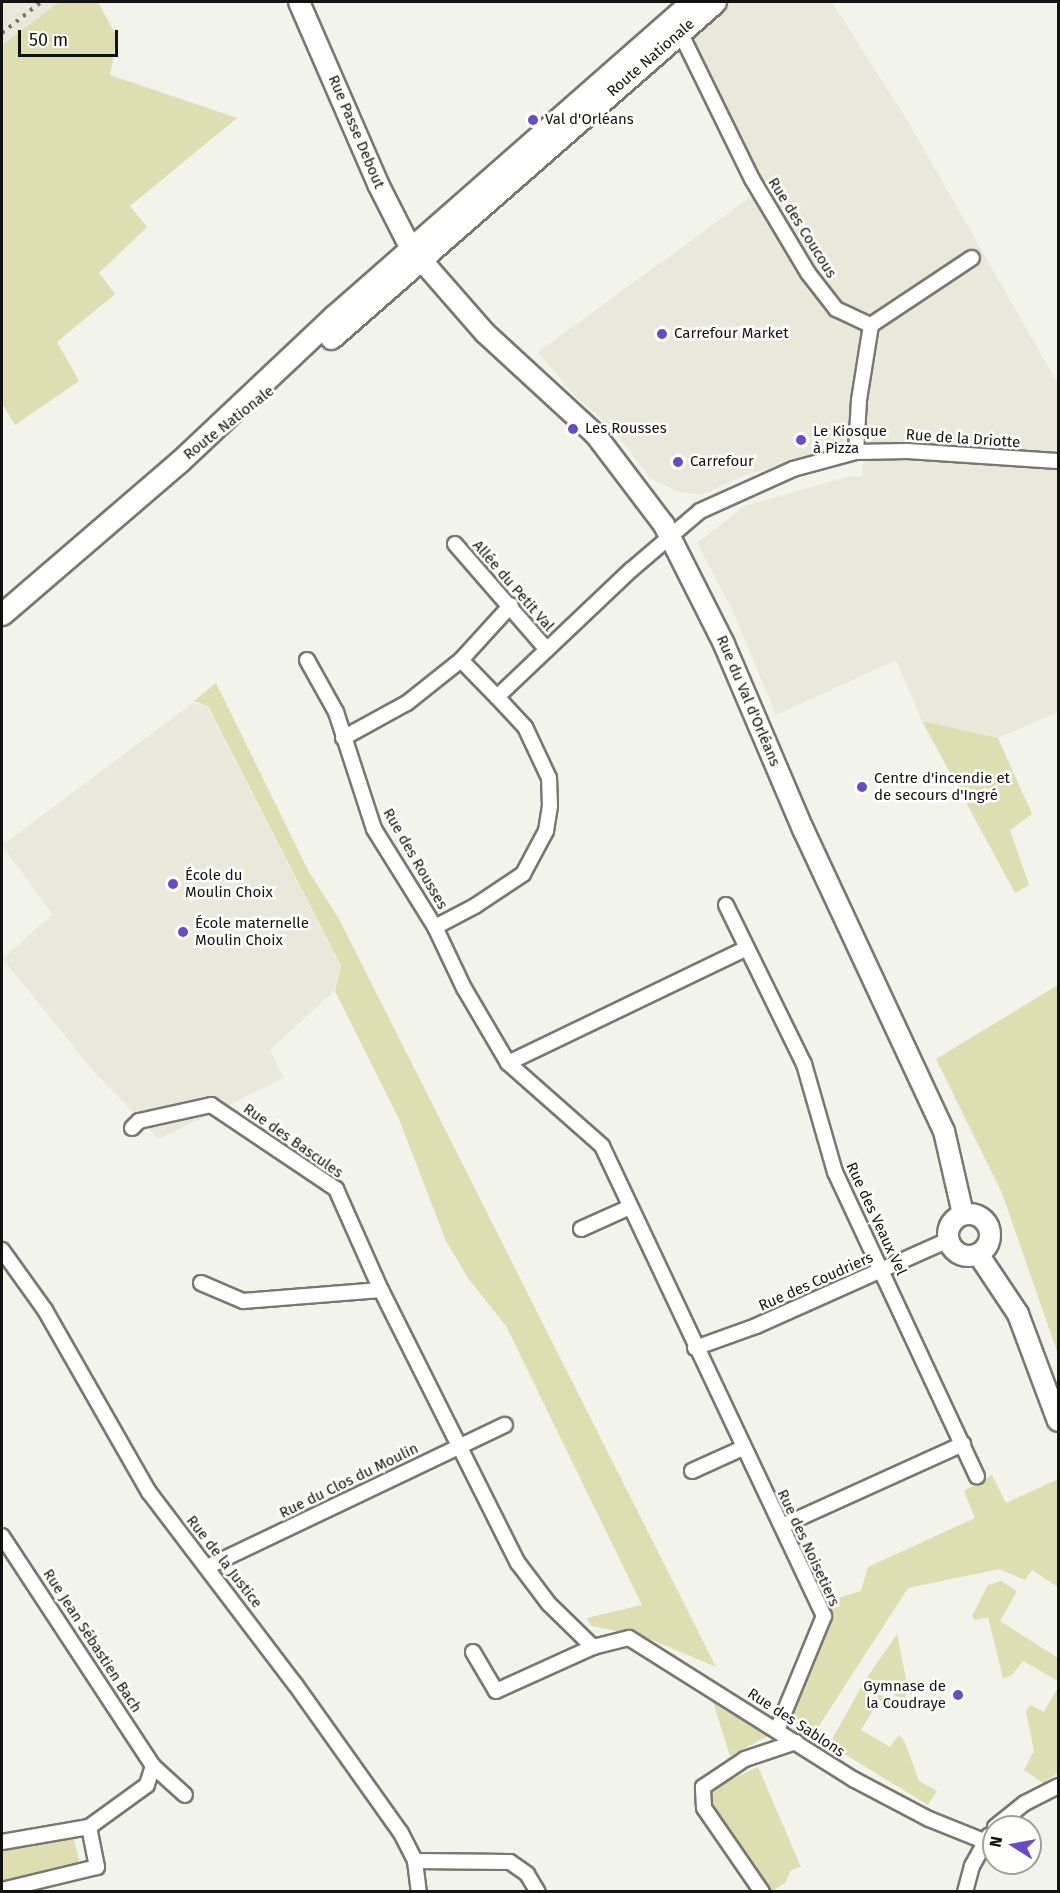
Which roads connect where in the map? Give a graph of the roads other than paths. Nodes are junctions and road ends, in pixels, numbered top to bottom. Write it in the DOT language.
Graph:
graph roads {
  1 [pos="299,2"];
  2 [pos="715,2"];
  3 [pos="685,6"];
  4 [pos="679,34"];
  5 [pos="415,254"];
  6 [pos="972,258"];
  7 [pos="871,326"];
  8 [pos="856,452"];
  9 [pos="1059,461"];
  10 [pos="671,538"];
  11 [pos="454,544"];
  12 [pos="511,605"];
  13 [pos="2,614"];
  14 [pos="547,650"];
  15 [pos="307,660"];
  16 [pos="461,660"];
  17 [pos="497,697"];
  18 [pos="343,738"];
  19 [pos="726,904"];
  20 [pos="435,927"];
  21 [pos="747,948"];
  22 [pos="464,988"];
  23 [pos="508,1064"];
  24 [pos="132,1128"];
  25 [pos="630,1207"];
  26 [pos="963,1214"];
  27 [pos="580,1229"];
  28 [pos="948,1240"];
  29 [pos="2,1250"];
  30 [pos="978,1254"];
  31 [pos="882,1270"];
  32 [pos="201,1283"];
  33 [pos="381,1290"];
  34 [pos="695,1348"];
  35 [pos="1059,1421"];
  36 [pos="505,1425"];
  37 [pos="963,1444"];
  38 [pos="460,1445"];
  39 [pos="743,1448"];
  40 [pos="692,1471"];
  41 [pos="977,1478"];
  42 [pos="782,1527"];
  43 [pos="2,1536"];
  44 [pos="207,1568"];
  45 [pos="593,1647"];
  46 [pos="473,1652"];
  47 [pos="777,1730"];
  48 [pos="796,1742"];
  49 [pos="153,1766"];
  50 [pos="1059,1786"];
  51 [pos="185,1795"];
  52 [pos="1010,1815"];
  53 [pos="89,1827"];
  54 [pos="982,1840"];
  55 [pos="2,1842"];
  56 [pos="982,1846"];
  57 [pos="415,1861"];
  58 [pos="2,1890"];
  59 [pos="419,1892"];
  60 [pos="538,1892"];
  61 [pos="762,1892"];
  62 [pos="965,1892"];
  1 -- 5 [label="street, Rue Passe Debout"];
  2 -- 4 [label="main road, Route Nationale"];
  3 -- 4 [label="street, Rue des Coucous"];
  3 -- 5 [label="main road, Route Nationale"];
  4 -- 5 [label="main road, Route Nationale"];
  4 -- 7 [label="street, Rue des Coucous"];
  5 -- 10 [label="street, Rue du Val d'Orléans"];
  5 -- 13 [label="main road, Route Nationale"];
  6 -- 7 [label="street"];
  7 -- 8 [label="street"];
  8 -- 9 [label="street, Rue de la Driotte"];
  8 -- 10 [label="street, Rue de la Driotte"];
  10 -- 14 [label="street"];
  10 -- 26 [label="street, Rue du Val d'Orléans"];
  11 -- 12 [label="street, Allée du Petit Val"];
  12 -- 14 [label="street, Allée du Petit Val"];
  12 -- 16 [label="street"];
  14 -- 17 [label="street"];
  15 -- 18 [label="street, Rue des Rousses"];
  16 -- 17 [label="street, Rue des Rousses"];
  16 -- 18 [label="street"];
  17 -- 20 [label="street, Rue des Rousses"];
  18 -- 20 [label="street, Rue des Rousses"];
  19 -- 21 [label="street, Rue des Veaux Vel"];
  20 -- 22 [label="street, Rue des Rousses"];
  21 -- 23 [label="street"];
  21 -- 31 [label="street, Rue des Veaux Vel"];
  22 -- 23 [label="street, Rue des Noisetiers"];
  23 -- 25 [label="street, Rue des Noisetiers"];
  24 -- 33 [label="street, Rue des Bascules"];
  25 -- 27 [label="street"];
  25 -- 34 [label="street, Rue des Noisetiers"];
  26 -- 28 [label="street"];
  26 -- 30 [label="street"];
  28 -- 30 [label="street"];
  28 -- 31 [label="street, Rue des Coudriers"];
  29 -- 44 [label="street, Rue de la Justice"];
  30 -- 35 [label="street"];
  31 -- 34 [label="street, Rue des Coudriers"];
  31 -- 37 [label="street, Rue des Veaux Vel"];
  32 -- 33 [label="street"];
  33 -- 38 [label="street, Rue des Bascules"];
  34 -- 39 [label="street, Rue des Noisetiers"];
  36 -- 38 [label="street, Rue du Clos du Moulin"];
  37 -- 41 [label="street, Rue des Veaux Vel"];
  37 -- 42 [label="street"];
  38 -- 44 [label="street, Rue du Clos du Moulin"];
  38 -- 45 [label="street"];
  39 -- 40 [label="street"];
  39 -- 42 [label="street, Rue des Noisetiers"];
  42 -- 47 [label="street, Rue des Noisetiers"];
  43 -- 49 [label="street, Rue Jean Sébastien Bach"];
  44 -- 57 [label="street, Rue de la Justice"];
  45 -- 46 [label="street, Rue des Sablons"];
  45 -- 47 [label="street, Rue des Sablons"];
  47 -- 48 [label="street, Rue des Sablons"];
  48 -- 54 [label="street, Rue des Sablons"];
  48 -- 61 [label="street"];
  49 -- 51 [label="street, Rue Jean Sébastien Bach"];
  49 -- 53 [label="street"];
  50 -- 52 [label="street"];
  53 -- 55 [label="street"];
  53 -- 58 [label="street"];
  56 -- 62 [label="street"];
  57 -- 59 [label="street, Rue de la Justice"];
  57 -- 60 [label="street"];
}
